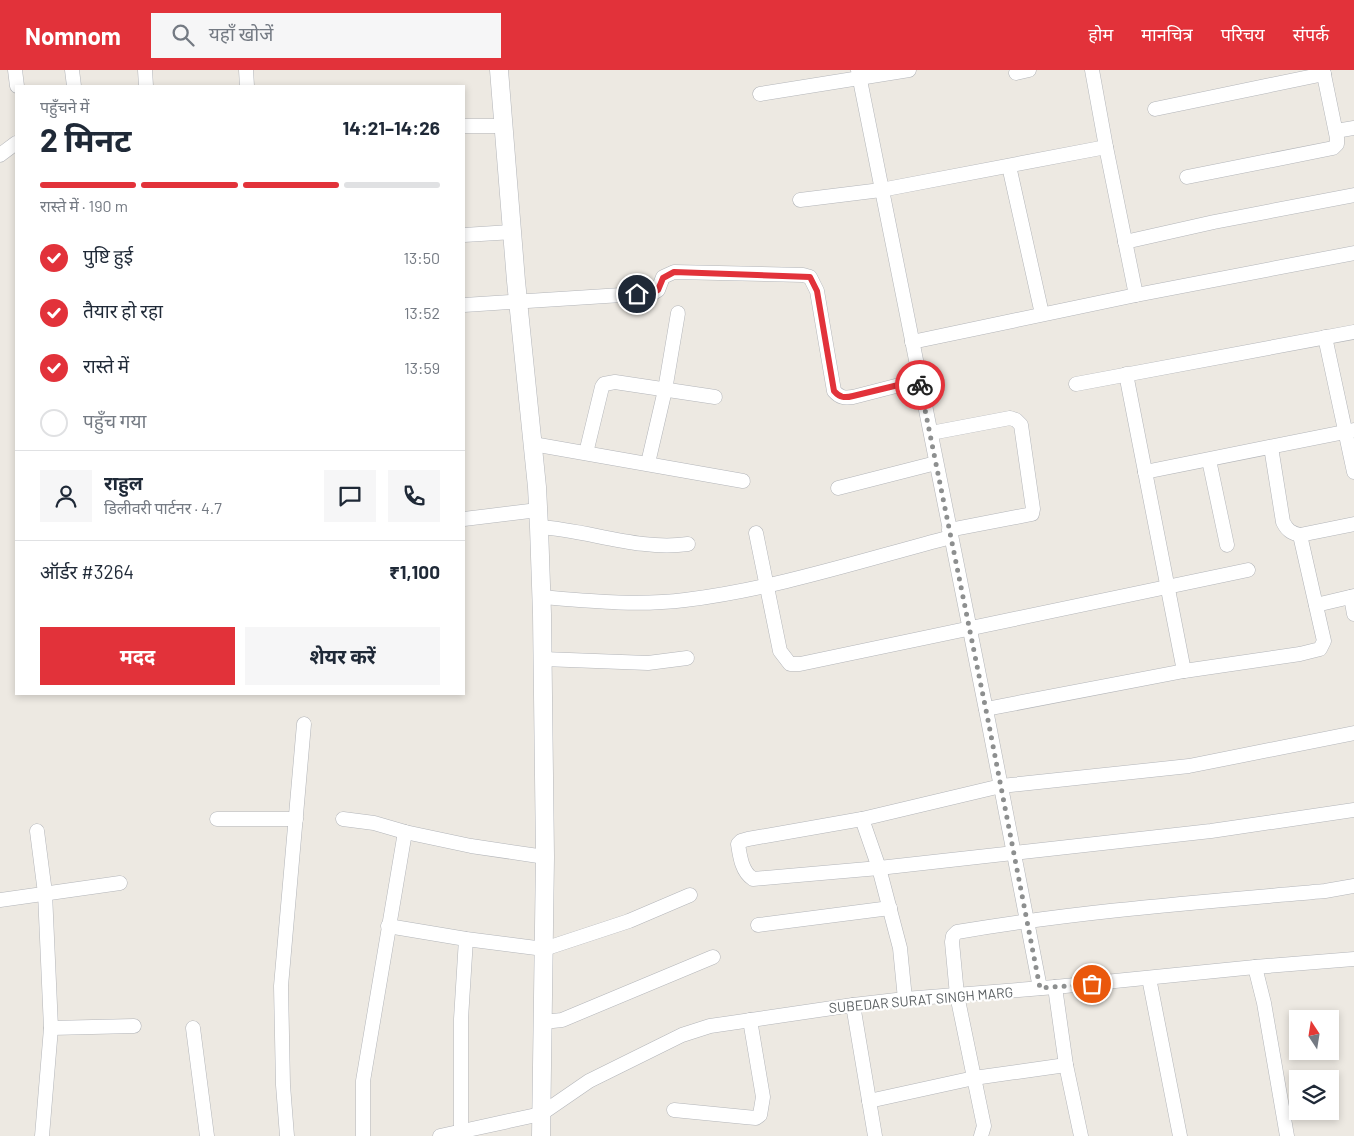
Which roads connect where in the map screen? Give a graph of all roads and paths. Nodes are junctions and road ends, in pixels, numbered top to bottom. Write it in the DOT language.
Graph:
graph roads {
  1 [pos="15,70"];
  2 [pos="72,70"];
  3 [pos="145,70"];
  4 [pos="246,70"];
  5 [pos="499,70"];
  6 [pos="910,70"];
  7 [pos="1092,70"];
  8 [pos="1324,72"];
  9 [pos="858,74"];
  10 [pos="17,85"];
  11 [pos="74,85"];
  12 [pos="146,85"];
  13 [pos="247,85"];
  14 [pos="760,94"];
  15 [pos="1155,109"];
  16 [pos="465,126"];
  17 [pos="504,126"];
  18 [pos="1354,128"];
  19 [pos="1336,131"];
  20 [pos="15,144"];
  21 [pos="1106,147"];
  22 [pos="0,155"];
  23 [pos="1009,166"];
  24 [pos="1187,177"];
  25 [pos="882,190"];
  26 [pos="1354,195"];
  27 [pos="800,200"];
  28 [pos="512,232"];
  29 [pos="465,234"];
  30 [pos="1125,242"];
  31 [pos="1354,253"];
  32 [pos="1136,295"];
  33 [pos="518,302"];
  34 [pos="465,305"];
  35 [pos="678,313"];
  36 [pos="1042,314"];
  37 [pos="1354,332"];
  38 [pos="1326,337"];
  39 [pos="912,342"];
  40 [pos="1126,374"];
  41 [pos="919,380"];
  42 [pos="1076,384"];
  43 [pos="665,390"];
  44 [pos="715,397"];
  45 [pos="1350,431"];
  46 [pos="931,433"];
  47 [pos="533,444"];
  48 [pos="1271,447"];
  49 [pos="586,453"];
  50 [pos="1209,460"];
  51 [pos="648,463"];
  52 [pos="936,463"];
  53 [pos="1145,472"];
  54 [pos="1354,472"];
  55 [pos="744,481"];
  56 [pos="838,488"];
  57 [pos="539,518"];
  58 [pos="465,520"];
  59 [pos="1354,524"];
  60 [pos="756,533"];
  61 [pos="950,533"];
  62 [pos="1300,535"];
  63 [pos="688,544"];
  64 [pos="1227,545"];
  65 [pos="1248,570"];
  66 [pos="766,586"];
  67 [pos="1167,587"];
  68 [pos="542,597"];
  69 [pos="1352,597"];
  70 [pos="1316,605"];
  71 [pos="1354,614"];
  72 [pos="969,628"];
  73 [pos="687,658"];
  74 [pos="543,659"];
  75 [pos="1184,671"];
  76 [pos="986,709"];
  77 [pos="304,724"];
  78 [pos="1354,733"];
  79 [pos="1001,786"];
  80 [pos="1354,810"];
  81 [pos="217,819"];
  82 [pos="296,819"];
  83 [pos="343,819"];
  84 [pos="862,819"];
  85 [pos="37,831"];
  86 [pos="405,832"];
  87 [pos="1014,853"];
  88 [pos="545,857"];
  89 [pos="879,868"];
  90 [pos="120,883"];
  91 [pos="1354,886"];
  92 [pos="45,893"];
  93 [pos="690,895"];
  94 [pos="0,900"];
  95 [pos="890,908"];
  96 [pos="1026,920"];
  97 [pos="758,925"];
  98 [pos="388,926"];
  99 [pos="466,939"];
  100 [pos="544,949"];
  101 [pos="713,957"];
  102 [pos="1354,961"];
  103 [pos="1255,967"];
  104 [pos="1149,978"];
  105 [pos="1055,987"];
  106 [pos="1040,988"];
  107 [pos="957,995"];
  108 [pos="904,999"];
  109 [pos="853,1005"];
  110 [pos="750,1020"];
  111 [pos="543,1022"];
  112 [pos="134,1026"];
  113 [pos="51,1028"];
  114 [pos="193,1028"];
  115 [pos="1066,1065"];
  116 [pos="974,1078"];
  117 [pos="869,1101"];
  118 [pos="674,1110"];
  119 [pos="541,1114"];
  120 [pos="462,1131"];
  121 [pos="42,1136"];
  122 [pos="207,1136"];
  123 [pos="287,1136"];
  124 [pos="364,1136"];
  125 [pos="440,1136"];
  126 [pos="541,1136"];
  127 [pos="875,1136"];
  128 [pos="981,1136"];
  129 [pos="1081,1136"];
  130 [pos="1180,1136"];
  131 [pos="1287,1136"];
  1 -- 10 [label="street"];
  2 -- 11 [label="street"];
  3 -- 12 [label="street"];
  4 -- 13 [label="street"];
  5 -- 17 [label="street"];
  6 -- 9 [label="street"];
  7 -- 21 [label="street"];
  8 -- 15 [label="street"];
  8 -- 19 [label="street"];
  9 -- 14 [label="street"];
  9 -- 25 [label="street"];
  16 -- 17 [label="street"];
  17 -- 28 [label="street"];
  18 -- 19 [label="street"];
  19 -- 24 [label="street"];
  20 -- 22 [label="street"];
  21 -- 23 [label="street"];
  21 -- 30 [label="street"];
  23 -- 25 [label="street"];
  23 -- 36 [label="street"];
  25 -- 27 [label="street"];
  25 -- 39 [label="street"];
  26 -- 30 [label="street"];
  28 -- 29 [label="street"];
  28 -- 33 [label="street"];
  30 -- 32 [label="street"];
  31 -- 32 [label="street"];
  32 -- 36 [label="street"];
  33 -- 34 [label="street"];
  33 -- 41 [label="street"];
  33 -- 47 [label="street"];
  35 -- 43 [label="street"];
  36 -- 39 [label="street"];
  37 -- 38 [label="street"];
  38 -- 40 [label="street"];
  38 -- 45 [label="street"];
  39 -- 41 [label="street"];
  40 -- 42 [label="street"];
  40 -- 53 [label="street"];
  41 -- 46 [label="street"];
  43 -- 44 [label="street"];
  43 -- 49 [label="street"];
  43 -- 51 [label="street"];
  45 -- 48 [label="street"];
  45 -- 54 [label="street"];
  46 -- 52 [label="street"];
  46 -- 61 [label="street"];
  47 -- 49 [label="street"];
  47 -- 57 [label="street"];
  48 -- 50 [label="street"];
  48 -- 62 [label="street"];
  49 -- 51 [label="street"];
  50 -- 53 [label="street"];
  50 -- 64 [label="street"];
  51 -- 55 [label="street"];
  52 -- 56 [label="street"];
  52 -- 61 [label="street"];
  53 -- 67 [label="street"];
  57 -- 58 [label="street"];
  57 -- 63 [label="street"];
  57 -- 68 [label="street"];
  59 -- 62 [label="street"];
  60 -- 66 [label="street"];
  61 -- 66 [label="street"];
  61 -- 72 [label="street"];
  62 -- 70 [label="street"];
  65 -- 67 [label="street"];
  66 -- 68 [label="street"];
  66 -- 72 [label="street"];
  67 -- 72 [label="street"];
  67 -- 75 [label="street"];
  68 -- 74 [label="street"];
  69 -- 70 [label="street"];
  69 -- 71 [label="street"];
  70 -- 75 [label="street"];
  72 -- 76 [label="street"];
  73 -- 74 [label="street"];
  74 -- 88 [label="street"];
  75 -- 76 [label="street"];
  76 -- 79 [label="street"];
  77 -- 82 [label="street"];
  78 -- 79 [label="street"];
  79 -- 84 [label="street"];
  79 -- 87 [label="street"];
  80 -- 87 [label="street"];
  81 -- 82 [label="street"];
  82 -- 123 [label="street"];
  83 -- 86 [label="street"];
  84 -- 89 [label="street"];
  84 -- 89 [label="street"];
  85 -- 92 [label="street"];
  86 -- 88 [label="street"];
  86 -- 98 [label="street"];
  87 -- 89 [label="street"];
  87 -- 96 [label="street"];
  88 -- 100 [label="street"];
  89 -- 95 [label="street"];
  90 -- 92 [label="street"];
  91 -- 96 [label="street"];
  92 -- 94 [label="street"];
  92 -- 113 [label="street"];
  93 -- 100 [label="street"];
  95 -- 97 [label="street"];
  95 -- 108 [label="street"];
  96 -- 106 [label="street"];
  96 -- 107 [label="street"];
  98 -- 99 [label="street"];
  98 -- 124 [label="street"];
  99 -- 100 [label="street"];
  99 -- 120 [label="street"];
  100 -- 111 [label="street"];
  101 -- 111 [label="street"];
  102 -- 103 [label="street, SUBEDAR SURAT SINGH MARG"];
  103 -- 104 [label="street, SUBEDAR SURAT SINGH MARG"];
  103 -- 131 [label="street"];
  104 -- 105 [label="street, SUBEDAR SURAT SINGH MARG"];
  104 -- 130 [label="street"];
  105 -- 106 [label="street, SUBEDAR SURAT SINGH MARG"];
  105 -- 115 [label="street"];
  106 -- 107 [label="street, SUBEDAR SURAT SINGH MARG"];
  107 -- 108 [label="street, SUBEDAR SURAT SINGH MARG"];
  107 -- 116 [label="street"];
  108 -- 109 [label="street, SUBEDAR SURAT SINGH MARG"];
  109 -- 110 [label="street, SUBEDAR SURAT SINGH MARG"];
  109 -- 117 [label="street"];
  110 -- 118 [label="street"];
  110 -- 119 [label="street, SUBEDAR SURAT SINGH MARG"];
  111 -- 119 [label="street"];
  112 -- 113 [label="street"];
  113 -- 121 [label="street"];
  114 -- 122 [label="street"];
  115 -- 116 [label="street"];
  115 -- 129 [label="street"];
  116 -- 117 [label="street"];
  116 -- 128 [label="street"];
  117 -- 127 [label="street"];
  119 -- 120 [label="street"];
  119 -- 126 [label="street"];
  120 -- 125 [label="street"];
}
